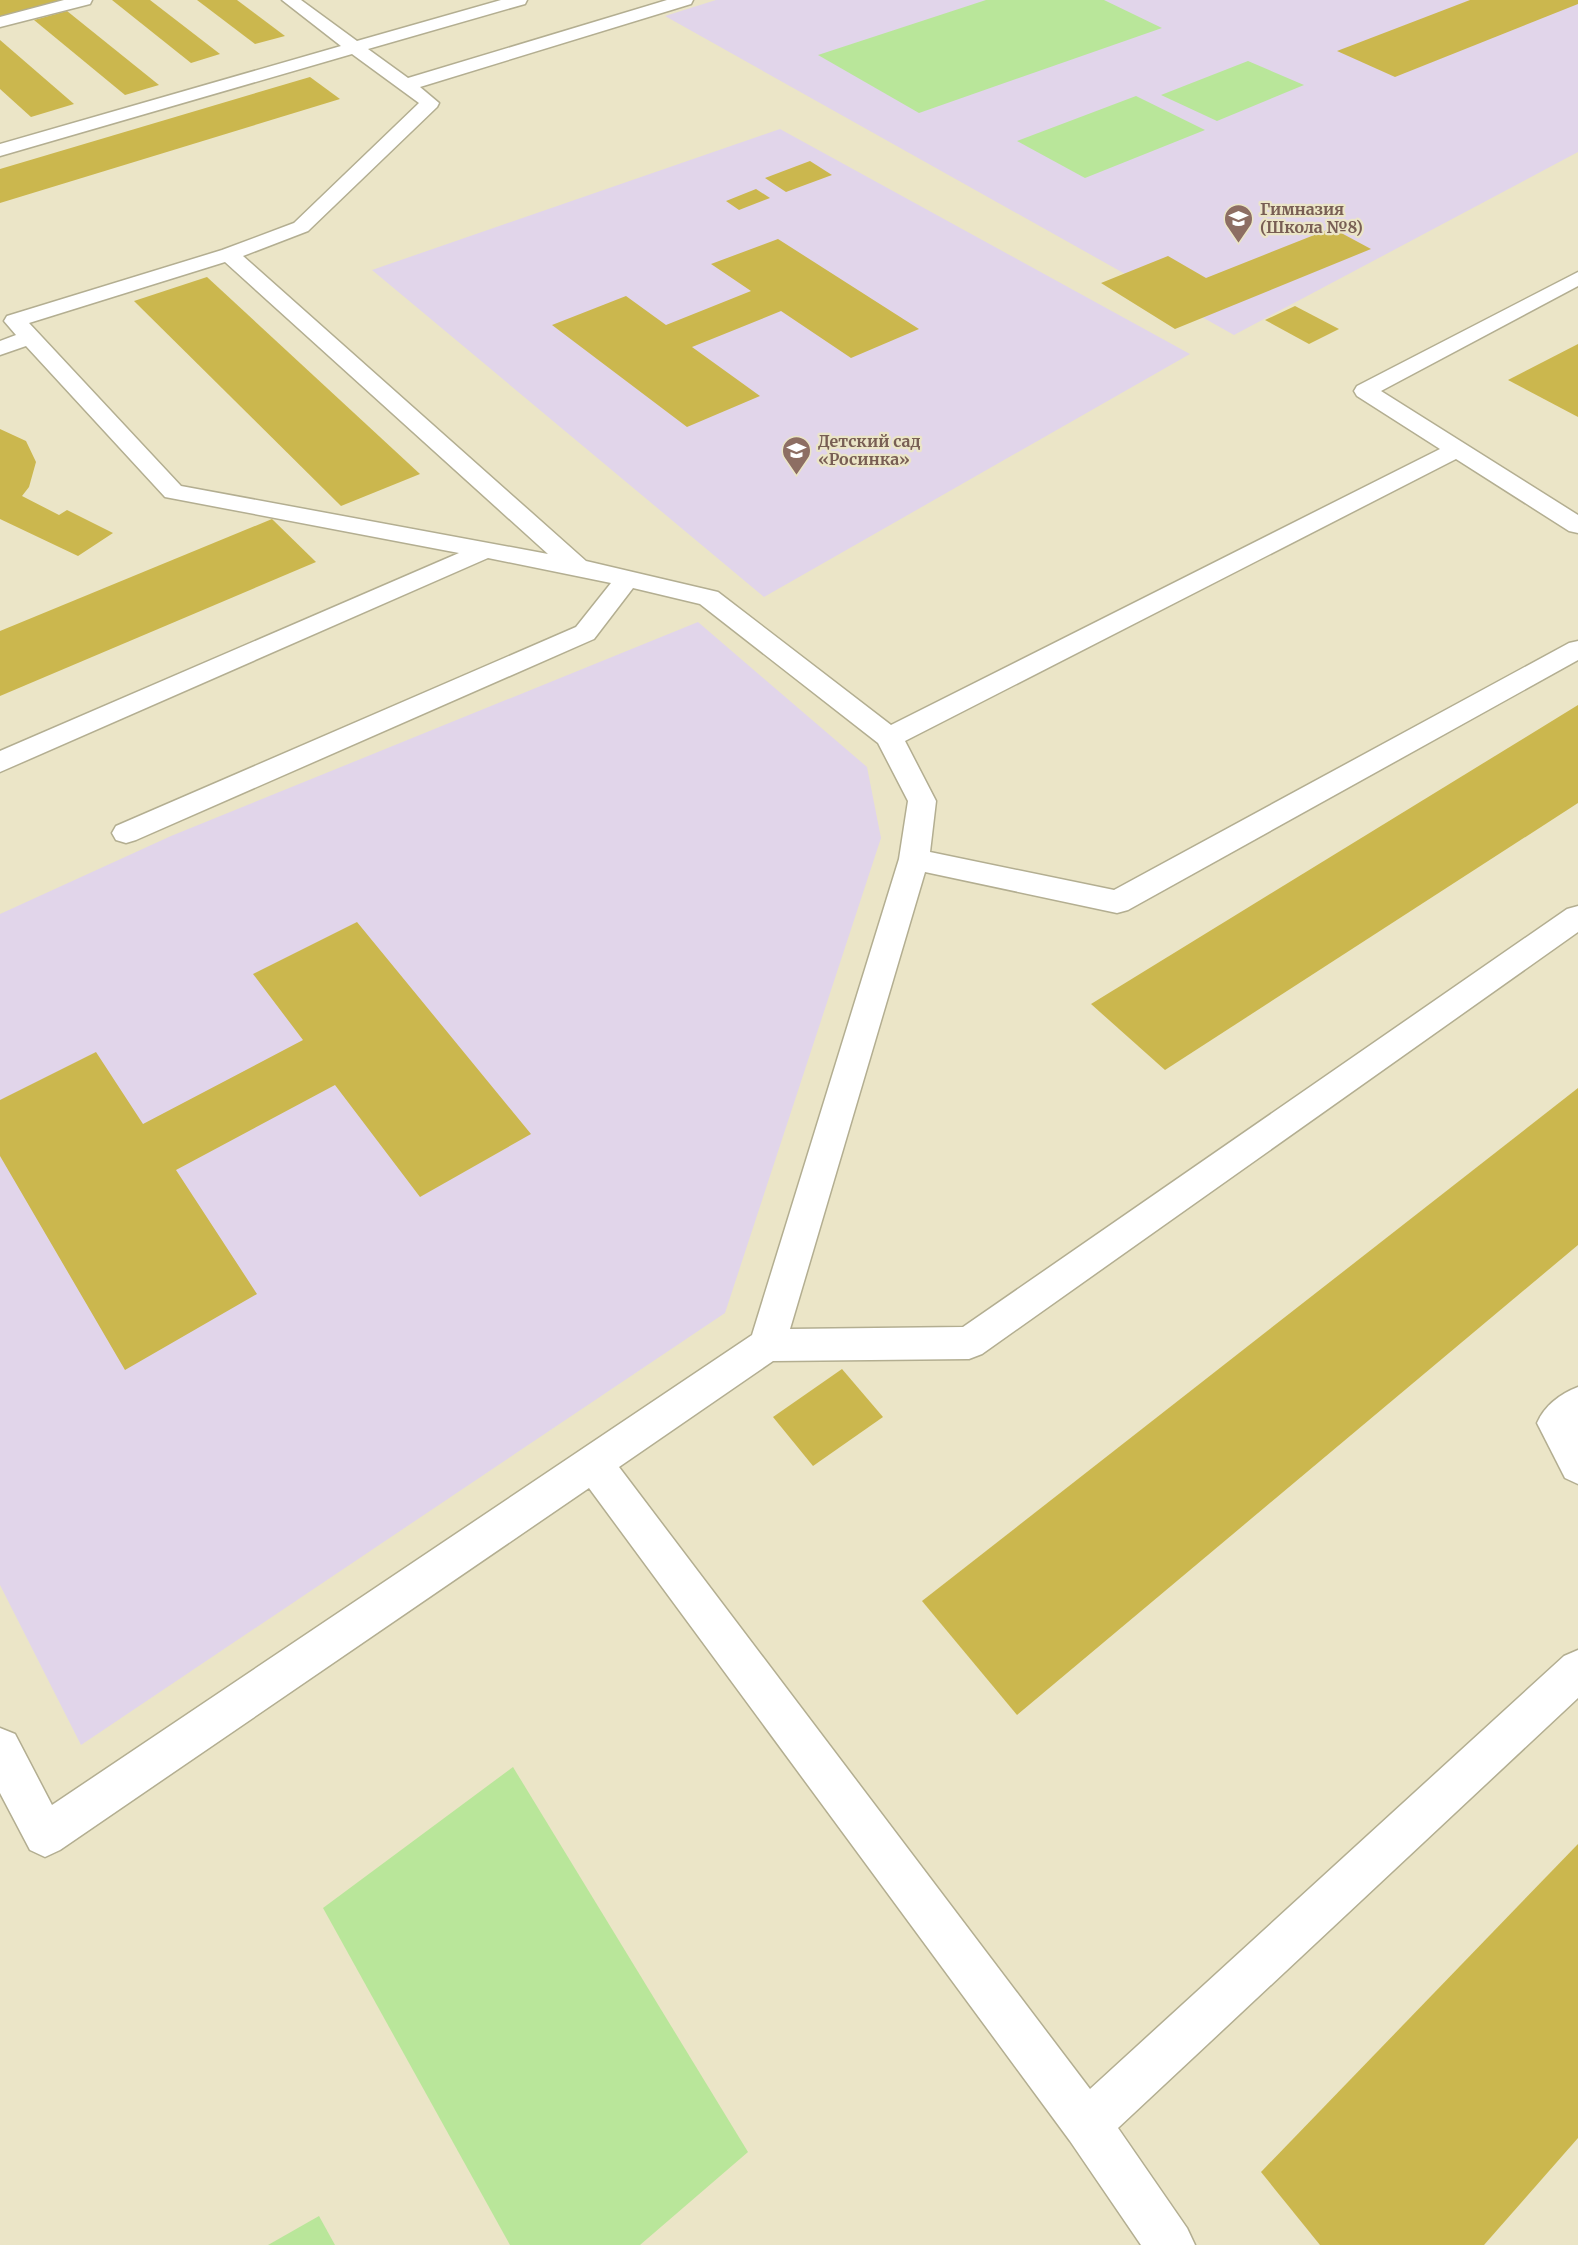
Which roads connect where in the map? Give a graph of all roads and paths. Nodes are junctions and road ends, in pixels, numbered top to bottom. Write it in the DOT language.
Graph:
graph roads {
  1 [pos="84,0"];
  2 [pos="291,0"];
  3 [pos="519,0"];
  4 [pos="685,0"];
  5 [pos="0,22"];
  6 [pos="354,47"];
  7 [pos="406,85"];
  8 [pos="0,150"];
  9 [pos="229,254"];
  10 [pos="1578,278"];
  11 [pos="31,337"];
  12 [pos="0,348"];
  13 [pos="1458,449"];
  14 [pos="1578,526"];
  15 [pos="486,550"];
  16 [pos="577,567"];
  17 [pos="627,579"];
  18 [pos="1578,650"];
  19 [pos="888,737"];
  20 [pos="0,762"];
  21 [pos="126,833"];
  22 [pos="914,859"];
  23 [pos="1578,917"];
  24 [pos="767,1345"];
  25 [pos="1578,1404"];
  26 [pos="593,1463"];
  27 [pos="1578,1466"];
  28 [pos="1578,1670"];
  29 [pos="0,1749"];
  30 [pos="1087,2124"];
  31 [pos="1170,2245"];
  1 -- 5 [label="lane"];
  2 -- 6 [label="lane"];
  3 -- 6 [label="lane"];
  4 -- 7 [label="lane"];
  6 -- 7 [label="lane"];
  6 -- 8 [label="lane"];
  7 -- 9 [label="lane"];
  9 -- 11 [label="lane"];
  9 -- 16 [label="lane"];
  10 -- 13 [label="lane"];
  11 -- 12 [label="lane"];
  11 -- 15 [label="lane"];
  13 -- 14 [label="lane"];
  13 -- 19 [label="lane"];
  15 -- 16 [label="lane"];
  15 -- 20 [label="lane"];
  16 -- 17 [label="lane"];
  17 -- 19 [label="lane"];
  17 -- 21 [label="lane"];
  18 -- 22 [label="lane"];
  19 -- 22 [label="lane"];
  22 -- 24 [label="lane"];
  23 -- 24 [label="lane"];
  24 -- 26 [label="lane"];
  25 -- 27 [label="lane"];
  26 -- 29 [label="lane"];
  26 -- 30 [label="lane"];
  28 -- 30 [label="lane"];
  30 -- 31 [label="lane"];
}
